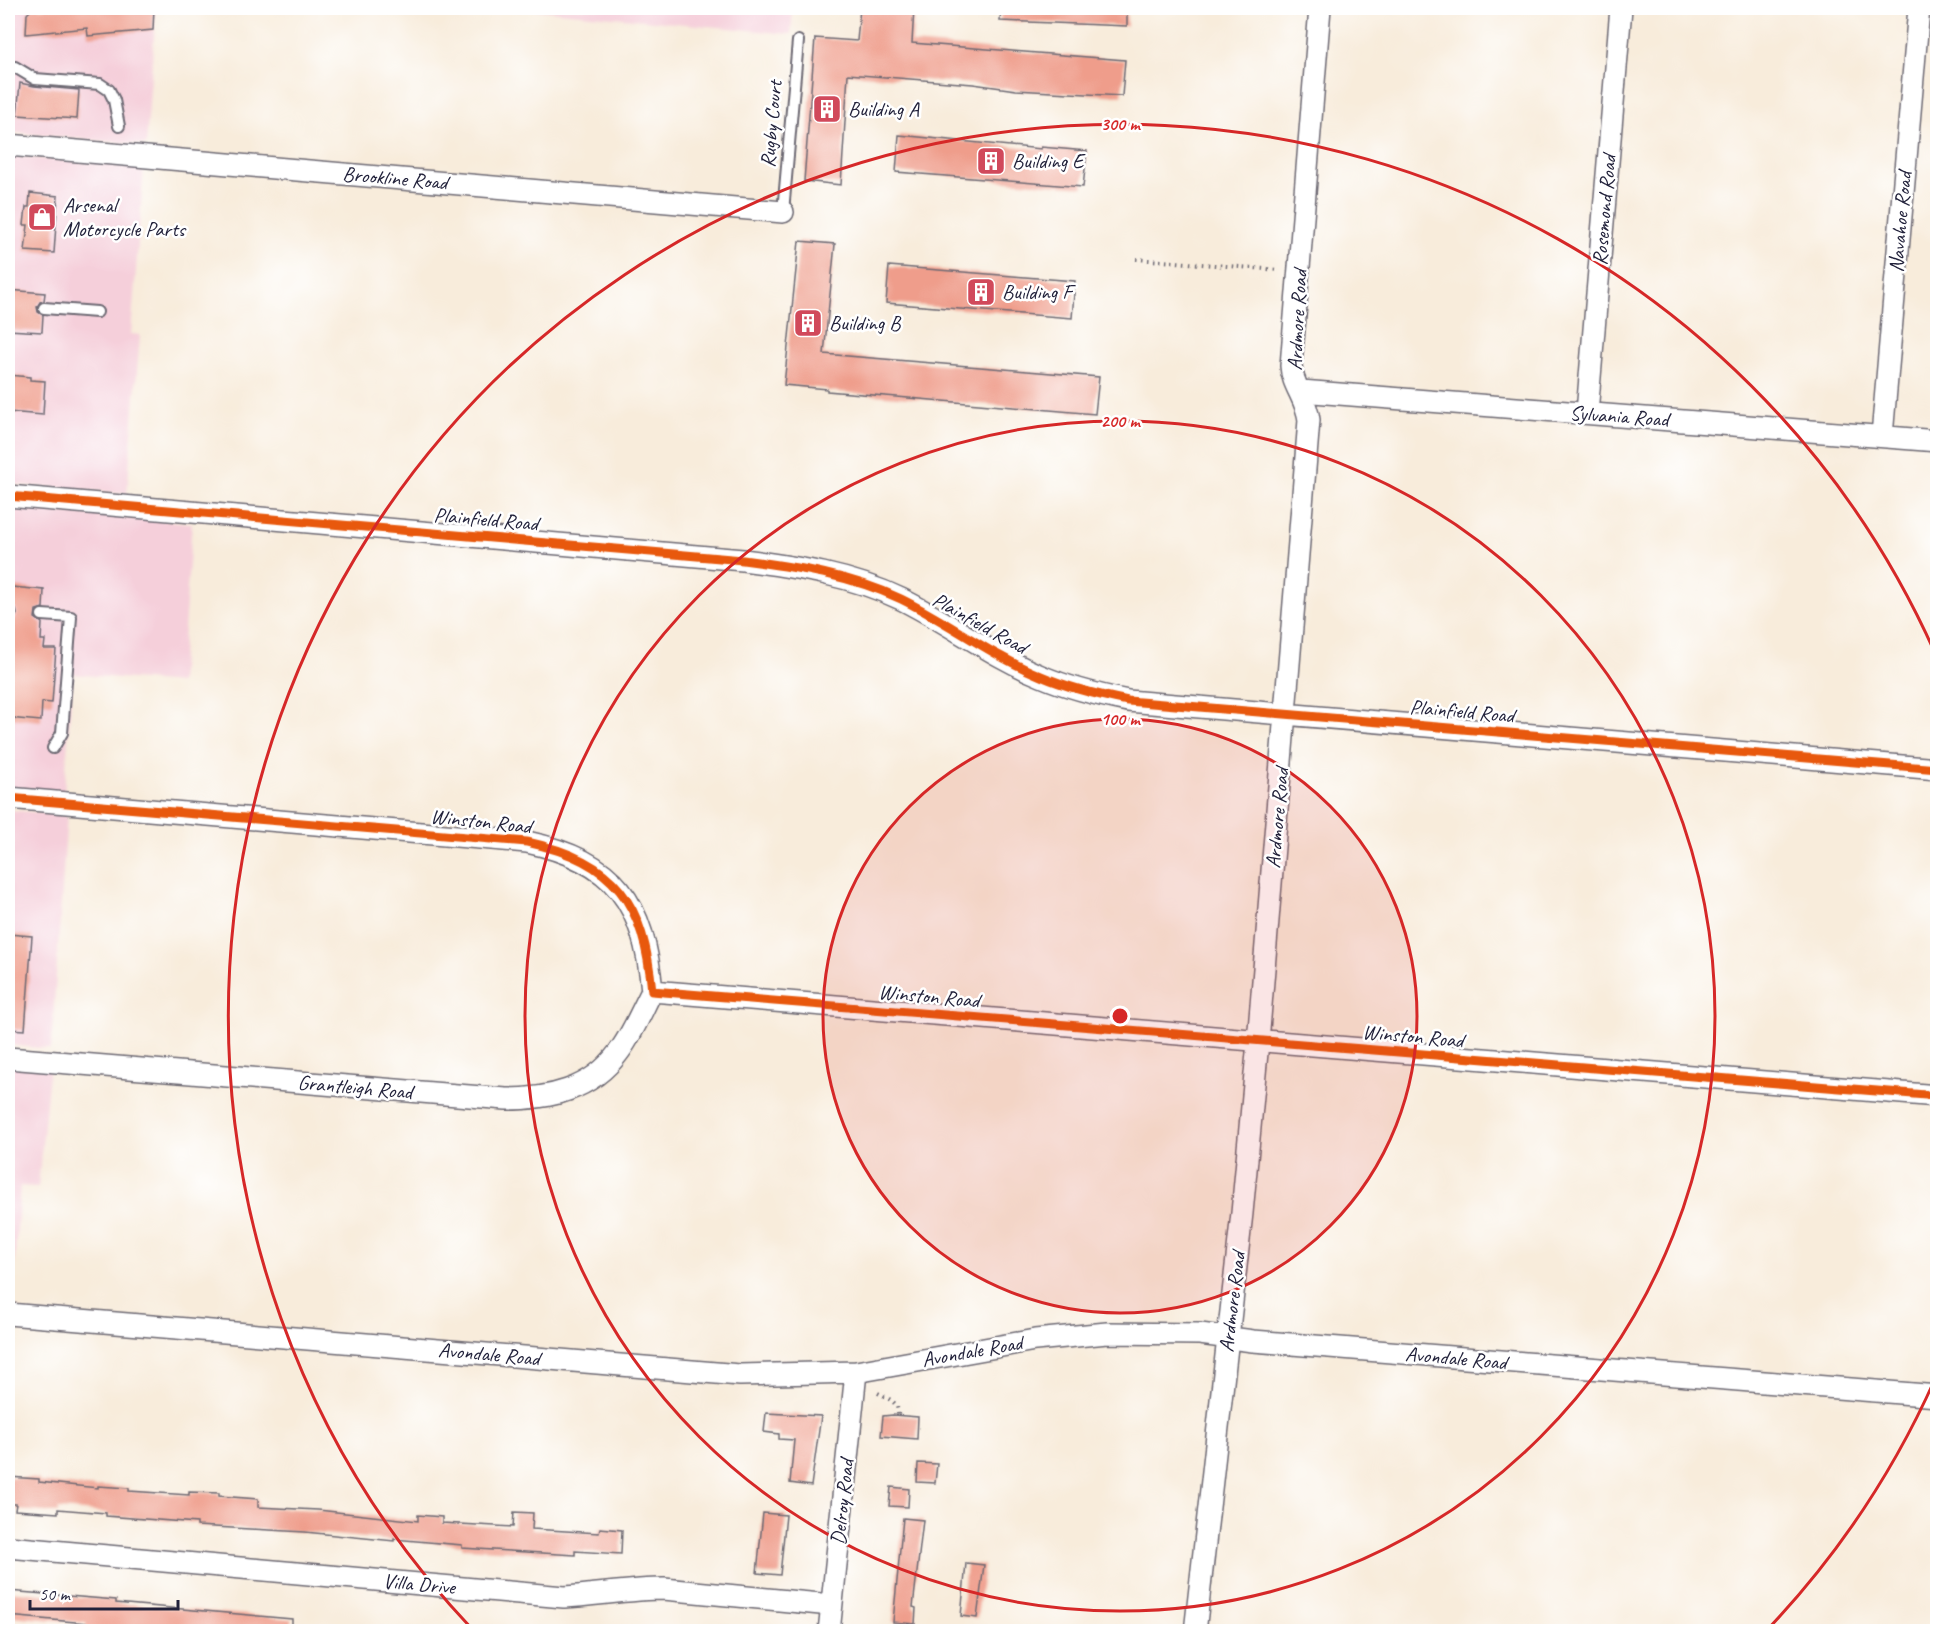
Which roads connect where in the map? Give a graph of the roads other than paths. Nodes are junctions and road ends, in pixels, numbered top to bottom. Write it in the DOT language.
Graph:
graph roads {
  1 [pos="1320,8"];
  2 [pos="1621,8"];
  3 [pos="1919,8"];
  4 [pos="798,41"];
  5 [pos="15,67"];
  6 [pos="119,126"];
  7 [pos="8,145"];
  8 [pos="783,212"];
  9 [pos="44,308"];
  10 [pos="97,312"];
  11 [pos="1301,391"];
  12 [pos="1587,413"];
  13 [pos="1882,436"];
  14 [pos="1938,441"];
  15 [pos="8,496"];
  16 [pos="42,615"];
  17 [pos="1286,715"];
  18 [pos="53,748"];
  19 [pos="1938,769"];
  20 [pos="8,798"];
  21 [pos="652,991"];
  22 [pos="1258,1042"];
  23 [pos="8,1058"];
  24 [pos="1938,1096"];
  25 [pos="8,1314"];
  26 [pos="1228,1339"];
  27 [pos="856,1372"];
  28 [pos="1938,1396"];
  29 [pos="8,1547"];
  30 [pos="831,1605"];
  31 [pos="829,1632"];
  32 [pos="1195,1632"];
  1 -- 11 [label="street, Ardmore Road"];
  2 -- 12 [label="street, Rosemond Road"];
  3 -- 13 [label="street, Navahoe Road"];
  4 -- 8 [label="lane, Rugby Court"];
  5 -- 6 [label="lane"];
  7 -- 8 [label="street, Brookline Road"];
  9 -- 10 [label="lane"];
  11 -- 12 [label="street, Sylvania Road"];
  11 -- 17 [label="street, Ardmore Road"];
  12 -- 13 [label="street, Sylvania Road"];
  13 -- 14 [label="street, Sylvania Road"];
  15 -- 17 [label="street, Plainfield Road"];
  16 -- 18 [label="lane"];
  17 -- 19 [label="street, Plainfield Road"];
  17 -- 22 [label="street, Ardmore Road"];
  20 -- 21 [label="street, Winston Road"];
  21 -- 22 [label="street, Winston Road"];
  21 -- 23 [label="street, Grantleigh Road"];
  22 -- 24 [label="street, Winston Road"];
  22 -- 26 [label="street, Ardmore Road"];
  25 -- 27 [label="street, Avondale Road"];
  26 -- 27 [label="street, Avondale Road"];
  26 -- 28 [label="street, Avondale Road"];
  26 -- 32 [label="street, Ardmore Road"];
  27 -- 30 [label="street, Delroy Road"];
  29 -- 30 [label="street, Villa Drive"];
  30 -- 31 [label="street, Delroy Road"];
}
